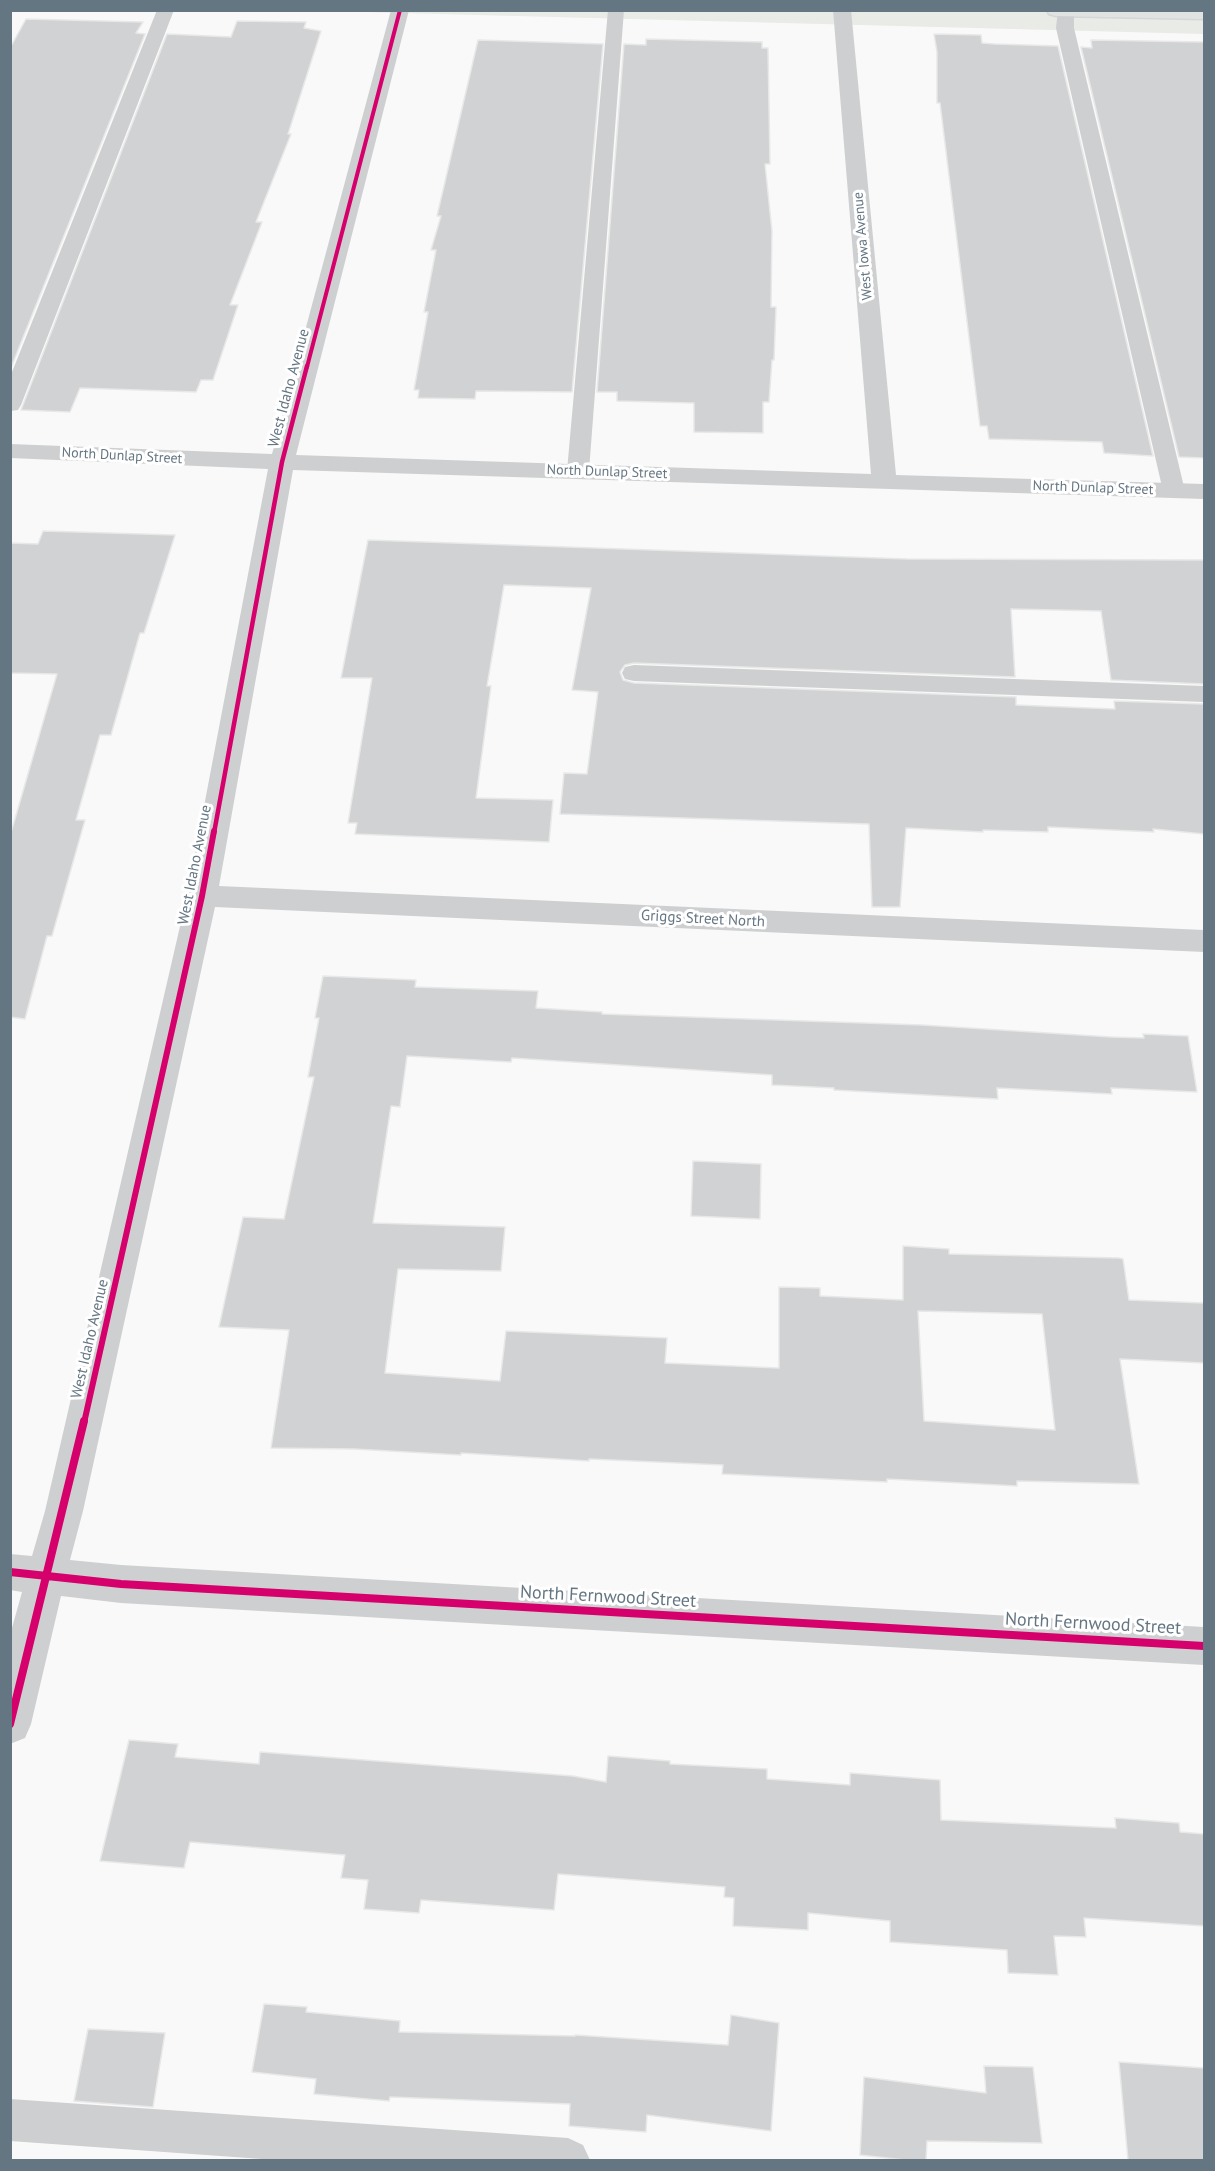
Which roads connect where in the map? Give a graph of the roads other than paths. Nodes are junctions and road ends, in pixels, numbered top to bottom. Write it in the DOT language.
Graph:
graph roads {
  1 [pos="166,10"];
  2 [pos="400,10"];
  3 [pos="616,10"];
  4 [pos="842,10"];
  5 [pos="1056,10"];
  6 [pos="1066,11"];
  7 [pos="1204,14"];
  8 [pos="10,405"];
  9 [pos="10,451"];
  10 [pos="282,462"];
  11 [pos="578,471"];
  12 [pos="884,481"];
  13 [pos="1174,491"];
  14 [pos="1204,492"];
  15 [pos="634,673"];
  16 [pos="1204,694"];
  17 [pos="202,896"];
  18 [pos="1204,941"];
  19 [pos="29,1574"];
  20 [pos="1204,1646"];
  21 [pos="10,1724"];
  22 [pos="10,2120"];
  23 [pos="568,2160"];
  1 -- 8 [label="lane"];
  2 -- 10 [label="street, West Idaho Avenue"];
  3 -- 11 [label="lane"];
  4 -- 12 [label="street, West Iowa Avenue"];
  5 -- 6 [label="main road"];
  6 -- 7 [label="main road"];
  6 -- 13 [label="lane"];
  9 -- 10 [label="street, North Dunlap Street"];
  10 -- 11 [label="street, North Dunlap Street"];
  10 -- 17 [label="street, West Idaho Avenue"];
  11 -- 12 [label="street, North Dunlap Street"];
  12 -- 13 [label="street, North Dunlap Street"];
  13 -- 14 [label="street, North Dunlap Street"];
  15 -- 16 [label="lane"];
  17 -- 18 [label="street, Griggs Street North"];
  17 -- 19 [label="street, West Idaho Avenue"];
  19 -- 20 [label="street, North Fernwood Street"];
  19 -- 21 [label="street, West Idaho Avenue"];
  22 -- 23 [label="lane"];
}
